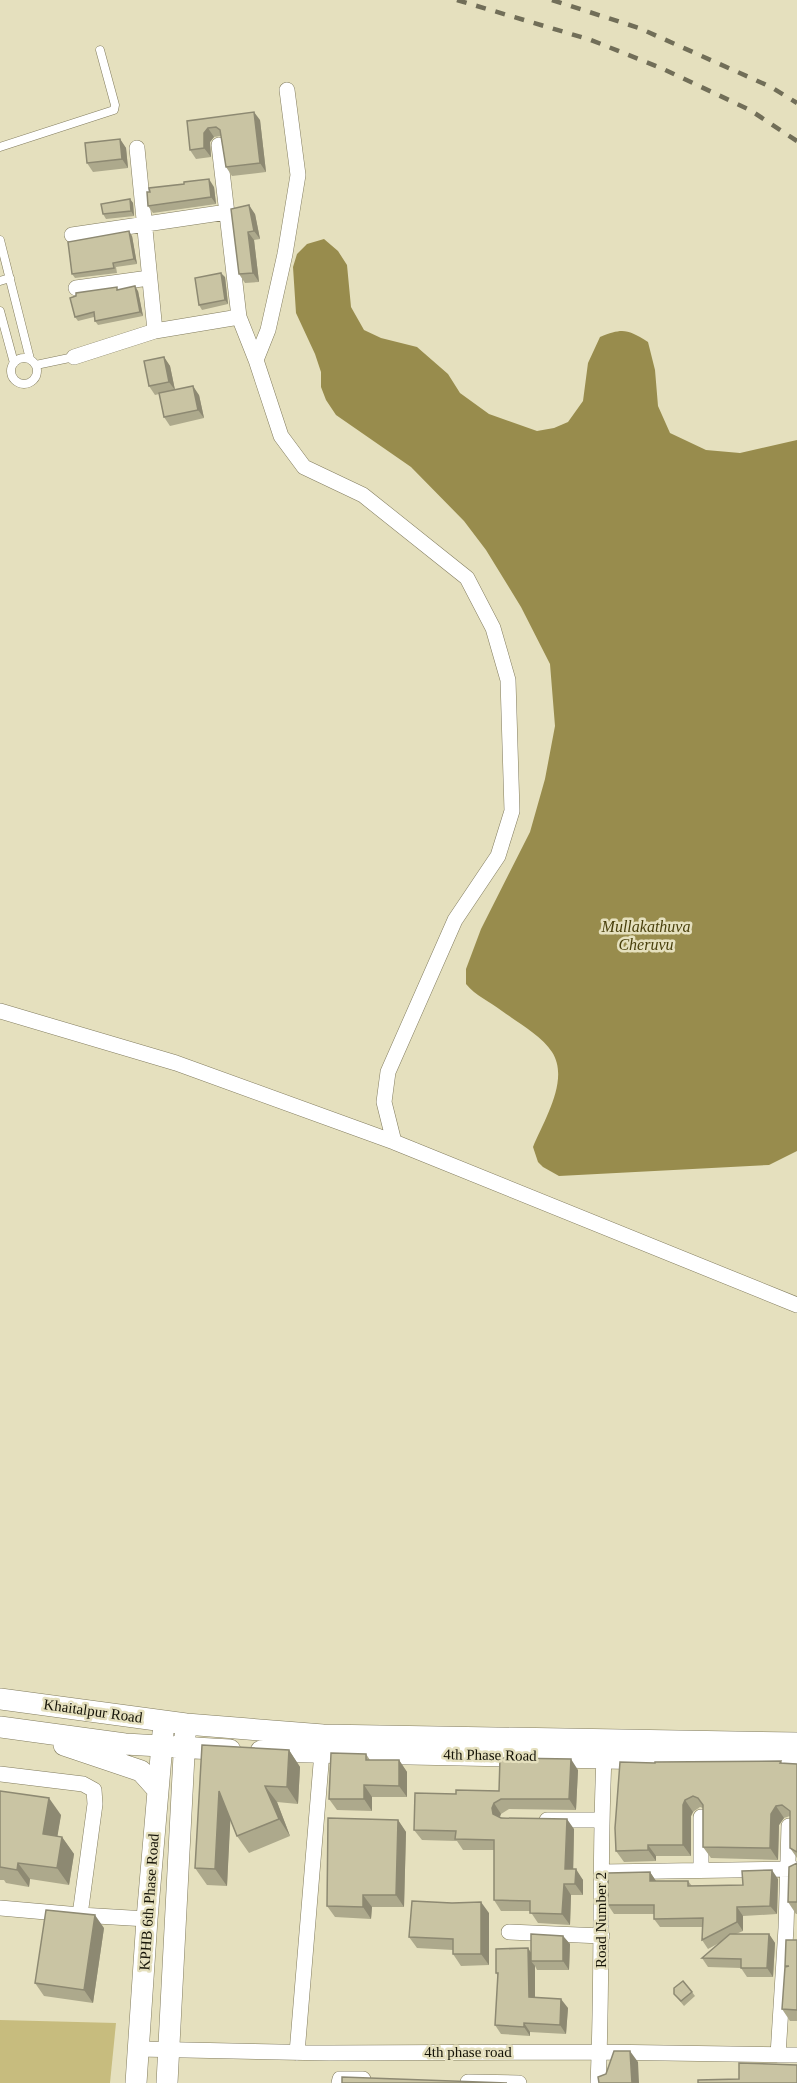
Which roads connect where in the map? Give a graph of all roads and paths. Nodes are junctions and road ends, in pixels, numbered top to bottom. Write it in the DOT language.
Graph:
graph roads {
  1 [pos="99,50"];
  2 [pos="287,90"];
  3 [pos="219,145"];
  4 [pos="0,147"];
  5 [pos="136,148"];
  6 [pos="227,212"];
  7 [pos="145,224"];
  8 [pos="72,235"];
  9 [pos="0,240"];
  10 [pos="10,278"];
  11 [pos="149,278"];
  12 [pos="0,281"];
  13 [pos="76,288"];
  14 [pos="0,311"];
  15 [pos="239,317"];
  16 [pos="155,331"];
  17 [pos="74,357"];
  18 [pos="256,360"];
  19 [pos="33,362"];
  20 [pos="14,363"];
  21 [pos="0,1011"];
  22 [pos="394,1142"];
  23 [pos="797,1305"];
  24 [pos="0,1699"];
  25 [pos="165,1721"];
  26 [pos="186,1724"];
  27 [pos="0,1727"];
  28 [pos="44,1733"];
  29 [pos="797,1743"];
  30 [pos="173,1747"];
  31 [pos="322,1752"];
  32 [pos="604,1758"];
  33 [pos="797,1760"];
  34 [pos="0,1774"];
  35 [pos="158,1790"];
  36 [pos="701,1817"];
  37 [pos="532,1820"];
  38 [pos="601,1820"];
  39 [pos="789,1826"];
  40 [pos="792,1869"];
  41 [pos="701,1870"];
  42 [pos="602,1872"];
  43 [pos="0,1908"];
  44 [pos="80,1915"];
  45 [pos="147,1919"];
  46 [pos="792,1928"];
  47 [pos="508,1932"];
  48 [pos="602,1936"];
  49 [pos="789,1985"];
  50 [pos="138,2049"];
  51 [pos="170,2051"];
  52 [pos="599,2052"];
  53 [pos="297,2053"];
  54 [pos="778,2055"];
  55 [pos="797,2055"];
  56 [pos="375,2080"];
  57 [pos="459,2082"];
  58 [pos="136,2083"];
  59 [pos="167,2083"];
  60 [pos="339,2083"];
  61 [pos="519,2083"];
  62 [pos="598,2083"];
  1 -- 4 [label="lane"];
  2 -- 18 [label="street"];
  3 -- 6 [label="street"];
  5 -- 7 [label="street"];
  6 -- 7 [label="street"];
  6 -- 15 [label="street"];
  7 -- 8 [label="street"];
  7 -- 11 [label="street"];
  9 -- 10 [label="lane"];
  10 -- 12 [label="lane"];
  10 -- 19 [label="lane"];
  11 -- 13 [label="street"];
  11 -- 16 [label="street"];
  14 -- 20 [label="lane"];
  15 -- 16 [label="street"];
  15 -- 18 [label="street"];
  16 -- 17 [label="street"];
  17 -- 19 [label="lane"];
  18 -- 22 [label="street"];
  19 -- 20 [label="lane"];
  19 -- 20 [label="lane"];
  21 -- 22 [label="street"];
  22 -- 23 [label="street"];
  24 -- 25 [label="street, Khaitalpur Road"];
  25 -- 26 [label="street, Khaitalpur Road"];
  25 -- 30 [label="street, KPHB 6th Phase Road"];
  26 -- 29 [label="street, 4th Phase Road"];
  26 -- 30 [label="street"];
  27 -- 28 [label="street, Khaitalpur Road"];
  28 -- 30 [label="street, Khaitalpur Road"];
  28 -- 35 [label="street"];
  30 -- 31 [label="street, 4th Phase Road"];
  30 -- 35 [label="street, KPHB 6th Phase Road"];
  30 -- 51 [label="street, KPHB 6th Phase Road"];
  31 -- 32 [label="street, 4th Phase Road"];
  31 -- 53 [label="street"];
  32 -- 33 [label="street, 4th Phase Road"];
  32 -- 38 [label="street, Road Number 2"];
  34 -- 44 [label="street"];
  35 -- 45 [label="street, KPHB 6th Phase Road"];
  36 -- 41 [label="street"];
  37 -- 38 [label="street"];
  38 -- 42 [label="street, Road Number 2"];
  39 -- 40 [label="street"];
  40 -- 41 [label="street"];
  40 -- 46 [label="street"];
  41 -- 42 [label="street"];
  42 -- 48 [label="street, Road Number 2"];
  43 -- 44 [label="street"];
  44 -- 45 [label="street"];
  45 -- 50 [label="street, KPHB 6th Phase Road"];
  46 -- 49 [label="street"];
  47 -- 48 [label="street"];
  48 -- 52 [label="street, Road Number 2"];
  49 -- 54 [label="street"];
  50 -- 51 [label="street, 4th phase road"];
  50 -- 58 [label="street, KPHB 6th Phase Road"];
  51 -- 53 [label="street, 4th phase road"];
  51 -- 59 [label="street, KPHB 6th Phase Road"];
  52 -- 53 [label="street, 4th phase road"];
  52 -- 54 [label="street, 4th phase road"];
  52 -- 62 [label="street, Road Number 2"];
  54 -- 55 [label="street, 4th phase road"];
  56 -- 60 [label="street"];
  57 -- 61 [label="street"];
}
